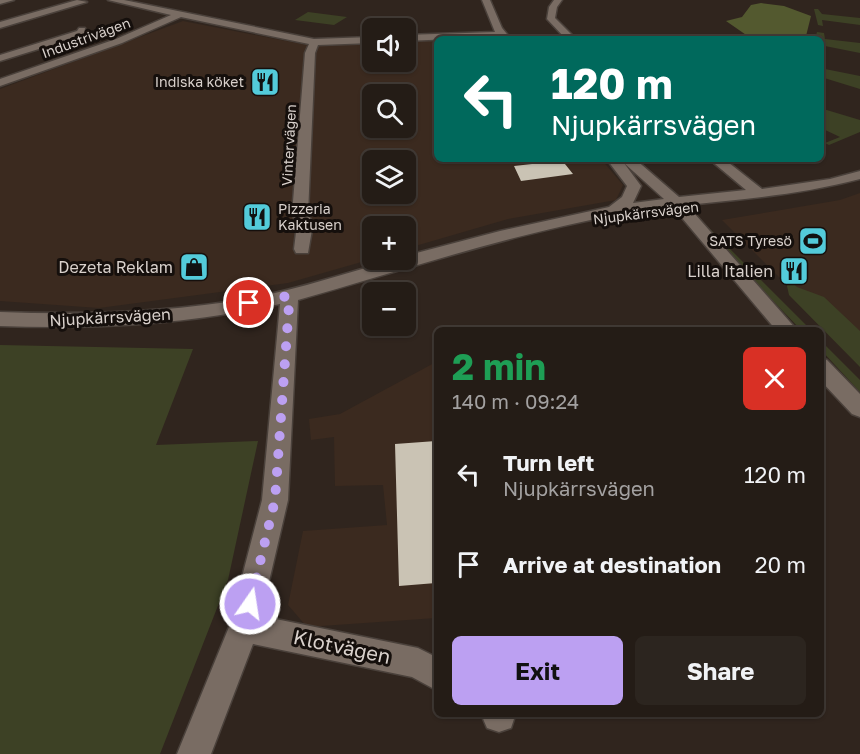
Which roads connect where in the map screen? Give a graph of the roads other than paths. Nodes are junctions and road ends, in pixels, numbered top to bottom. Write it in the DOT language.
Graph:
graph roads {
  1 [pos="10,0"];
  2 [pos="74,0"];
  3 [pos="81,0"];
  4 [pos="112,0"];
  5 [pos="486,0"];
  6 [pos="558,0"];
  7 [pos="0,2"];
  8 [pos="180,15"];
  9 [pos="0,20"];
  10 [pos="0,25"];
  11 [pos="82,30"];
  12 [pos="504,36"];
  13 [pos="568,36"];
  14 [pos="434,37"];
  15 [pos="416,38"];
  16 [pos="362,40"];
  17 [pos="314,42"];
  18 [pos="0,57"];
  19 [pos="0,69"];
  20 [pos="21,76"];
  21 [pos="0,83"];
  22 [pos="616,162"];
  23 [pos="625,162"];
  24 [pos="630,162"];
  25 [pos="720,162"];
  26 [pos="860,175"];
  27 [pos="757,192"];
  28 [pos="670,206"];
  29 [pos="611,211"];
  30 [pos="568,222"];
  31 [pos="302,249"];
  32 [pos="288,296"];
  33 [pos="0,320"];
  34 [pos="784,327"];
  35 [pos="824,370"];
  36 [pos="860,408"];
  37 [pos="244,627"];
  38 [pos="434,674"];
  39 [pos="194,754"];
  1 -- 7 [label="street"];
  2 -- 9 [label="street"];
  3 -- 10 [label="street"];
  4 -- 8 [label="street"];
  5 -- 12 [label="street"];
  6 -- 13 [label="street"];
  8 -- 17 [label="street"];
  8 -- 20 [label="street, Industrivägen"];
  11 -- 18 [label="street"];
  14 -- 15 [label="street"];
  16 -- 17 [label="street"];
  17 -- 31 [label="street, Vintervägen"];
  19 -- 20 [label="street"];
  20 -- 21 [label="street, Industrivägen"];
  22 -- 29 [label="street"];
  23 -- 28 [label="street"];
  24 -- 28 [label="street"];
  25 -- 27 [label="street"];
  26 -- 27 [label="street, Njupkärrsvägen"];
  27 -- 28 [label="street, Njupkärrsvägen"];
  28 -- 29 [label="street, Njupkärrsvägen"];
  28 -- 30 [label="street, Njupkärrsvägen"];
  28 -- 34 [label="street"];
  29 -- 30 [label="street, Njupkärrsvägen"];
  30 -- 32 [label="street, Njupkärrsvägen"];
  32 -- 33 [label="street, Njupkärrsvägen"];
  32 -- 37 [label="street"];
  35 -- 36 [label="street"];
  37 -- 38 [label="street, Klotvägen"];
  37 -- 39 [label="street"];
}
